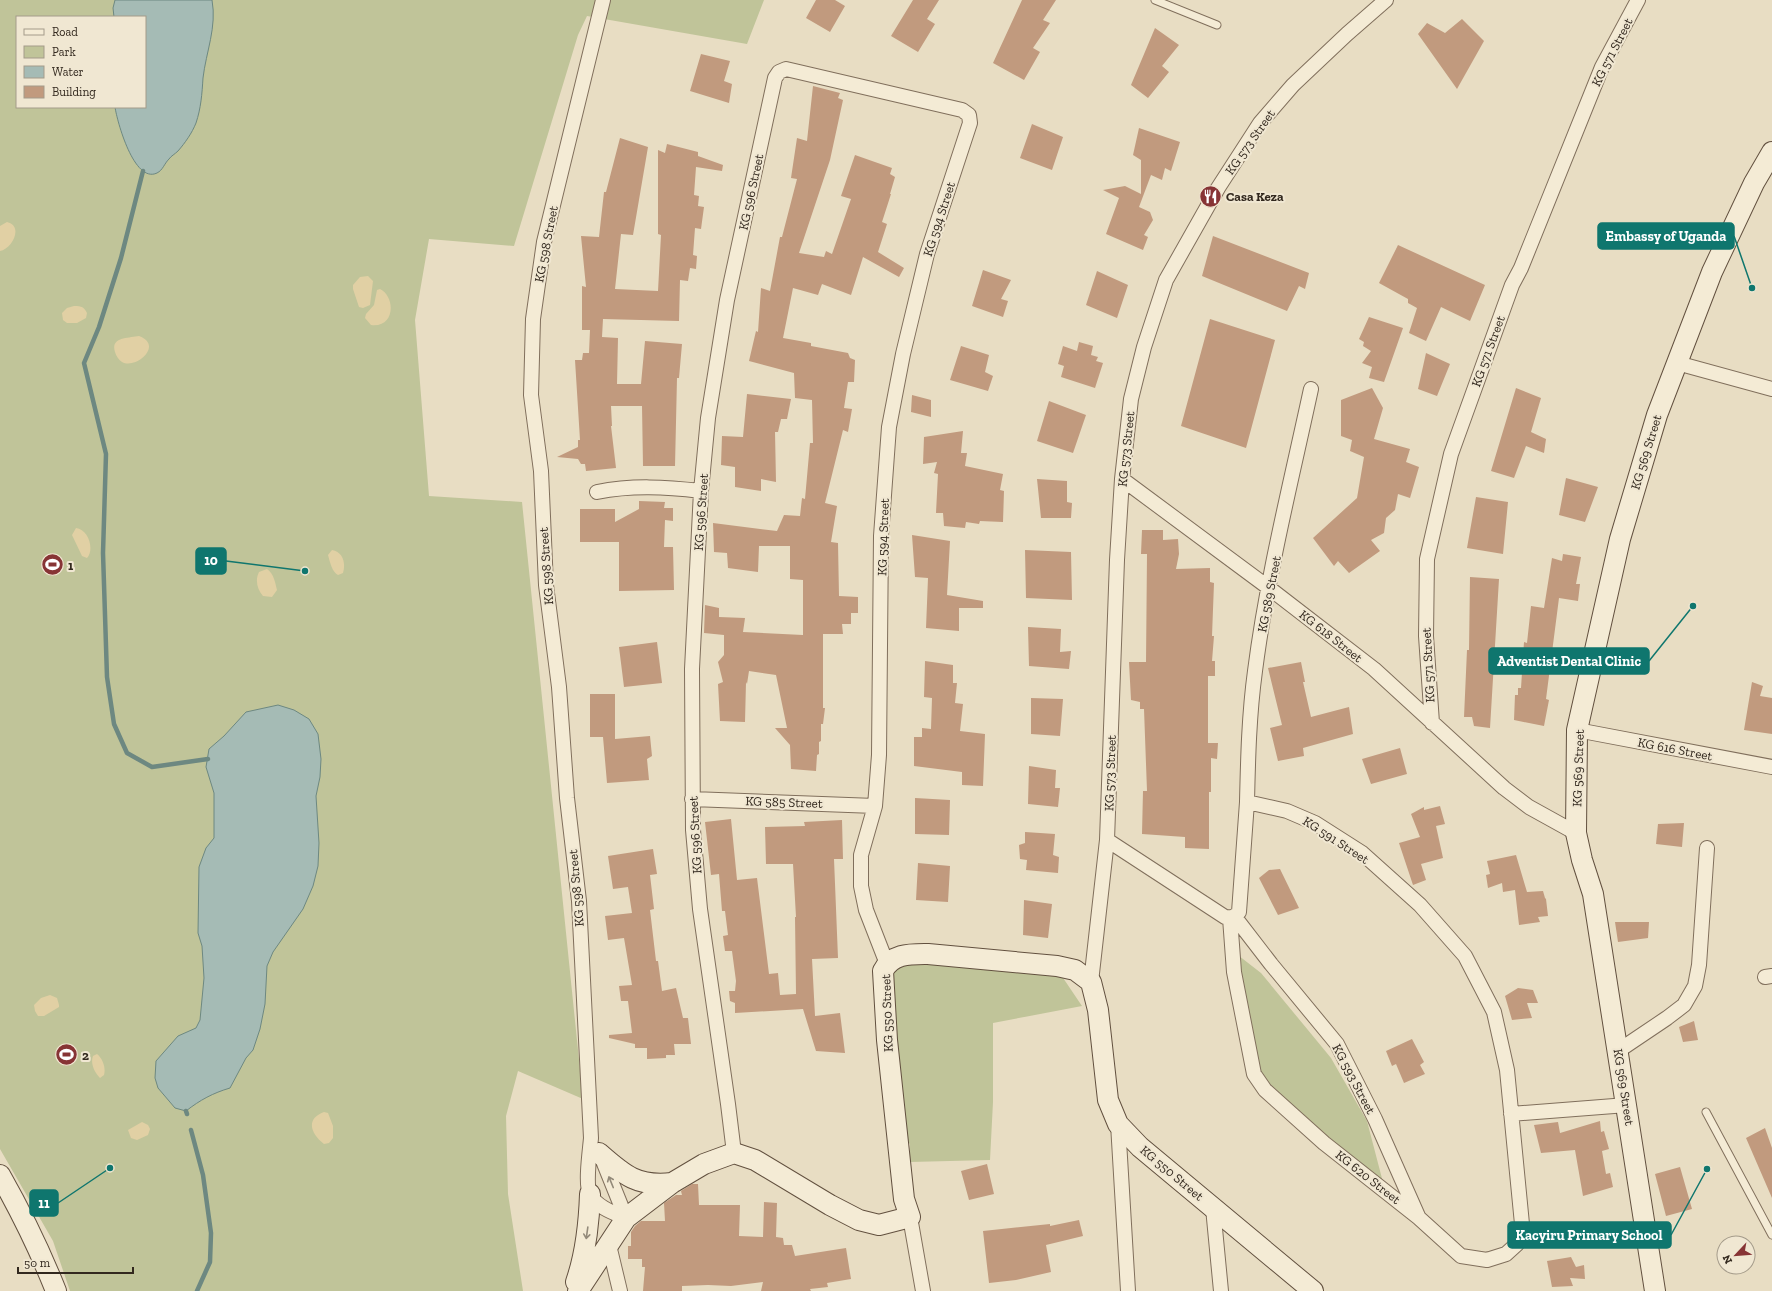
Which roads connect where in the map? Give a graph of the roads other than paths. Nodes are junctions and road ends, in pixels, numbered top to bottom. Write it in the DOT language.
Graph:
graph roads {
  1 [pos="602,0"];
  2 [pos="1155,0"];
  3 [pos="1386,0"];
  4 [pos="1638,0"];
  5 [pos="1217,25"];
  6 [pos="969,115"];
  7 [pos="1772,152"];
  8 [pos="1677,363"];
  9 [pos="1311,389"];
  10 [pos="1772,389"];
  11 [pos="1122,479"];
  12 [pos="701,491"];
  13 [pos="597,492"];
  14 [pos="1269,588"];
  15 [pos="1432,723"];
  16 [pos="1578,730"];
  17 [pos="1772,767"];
  18 [pos="692,799"];
  19 [pos="1247,802"];
  20 [pos="875,806"];
  21 [pos="1576,833"];
  22 [pos="1107,840"];
  23 [pos="1707,848"];
  24 [pos="1232,917"];
  25 [pos="887,964"];
  26 [pos="1091,982"];
  27 [pos="1618,1051"];
  28 [pos="1627,1104"];
  29 [pos="1706,1112"];
  30 [pos="1511,1114"];
  31 [pos="1118,1124"];
  32 [pos="595,1145"];
  33 [pos="734,1153"];
  34 [pos="0,1175"];
  35 [pos="672,1183"];
  36 [pos="590,1194"];
  37 [pos="1213,1208"];
  38 [pos="626,1218"];
  39 [pos="910,1218"];
  40 [pos="1419,1218"];
  41 [pos="1772,1235"];
  42 [pos="609,1245"];
  43 [pos="56,1291"];
  44 [pos="573,1291"];
  45 [pos="578,1291"];
  46 [pos="620,1291"];
  47 [pos="923,1291"];
  48 [pos="1128,1291"];
  49 [pos="1221,1291"];
  50 [pos="1313,1291"];
  51 [pos="1655,1291"];
  1 -- 32 [label="street, KG 598 Street"];
  2 -- 5 [label="lane"];
  3 -- 11 [label="street, KG 573 Street"];
  4 -- 15 [label="street, KG 571 Street"];
  6 -- 12 [label="street, KG 596 Street"];
  6 -- 20 [label="street, KG 594 Street"];
  7 -- 8 [label="street, KG 569 Street"];
  8 -- 10 [label="street"];
  8 -- 16 [label="street, KG 569 Street"];
  9 -- 14 [label="street, KG 589 Street"];
  11 -- 14 [label="street, KG 618 Street"];
  11 -- 22 [label="street, KG 573 Street"];
  12 -- 13 [label="street"];
  12 -- 18 [label="street, KG 596 Street"];
  14 -- 15 [label="street, KG 618 Street"];
  14 -- 19 [label="street, KG 589 Street"];
  15 -- 21 [label="street, KG 618 Street"];
  16 -- 17 [label="street, KG 616 Street"];
  16 -- 21 [label="street, KG 569 Street"];
  18 -- 20 [label="street, KG 585 Street"];
  18 -- 33 [label="street, KG 596 Street"];
  19 -- 24 [label="street"];
  19 -- 30 [label="street, KG 591 Street"];
  20 -- 25 [label="street, KG 594 Street"];
  21 -- 27 [label="street, KG 569 Street"];
  22 -- 24 [label="street"];
  22 -- 26 [label="street, KG 573 Street"];
  23 -- 27 [label="street"];
  24 -- 40 [label="street, KG 593 Street"];
  24 -- 40 [label="street, KG 620 Street"];
  25 -- 26 [label="street, KG 550 Street"];
  25 -- 39 [label="street, KG 550 Street"];
  26 -- 31 [label="street, KG 550 Street"];
  27 -- 28 [label="street, KG 569 Street"];
  28 -- 30 [label="street"];
  28 -- 51 [label="street, KG 569 Street"];
  29 -- 41 [label="lane"];
  30 -- 40 [label="street, KG 620 Street"];
  31 -- 37 [label="street, KG 550 Street"];
  31 -- 48 [label="street"];
  32 -- 35 [label="street"];
  32 -- 36 [label="street, KG 598 Street"];
  38 -- 32 [label="street, KG 598 Street, one-way"];
  33 -- 35 [label="street"];
  33 -- 39 [label="street"];
  34 -- 43 [label="street"];
  35 -- 38 [label="street"];
  36 -- 38 [label="street"];
  36 -- 44 [label="street, one-way"];
  37 -- 49 [label="street"];
  37 -- 50 [label="street, KG 550 Street"];
  38 -- 42 [label="street"];
  39 -- 47 [label="street"];
  42 -- 45 [label="street"];
  42 -- 46 [label="street"];
}
